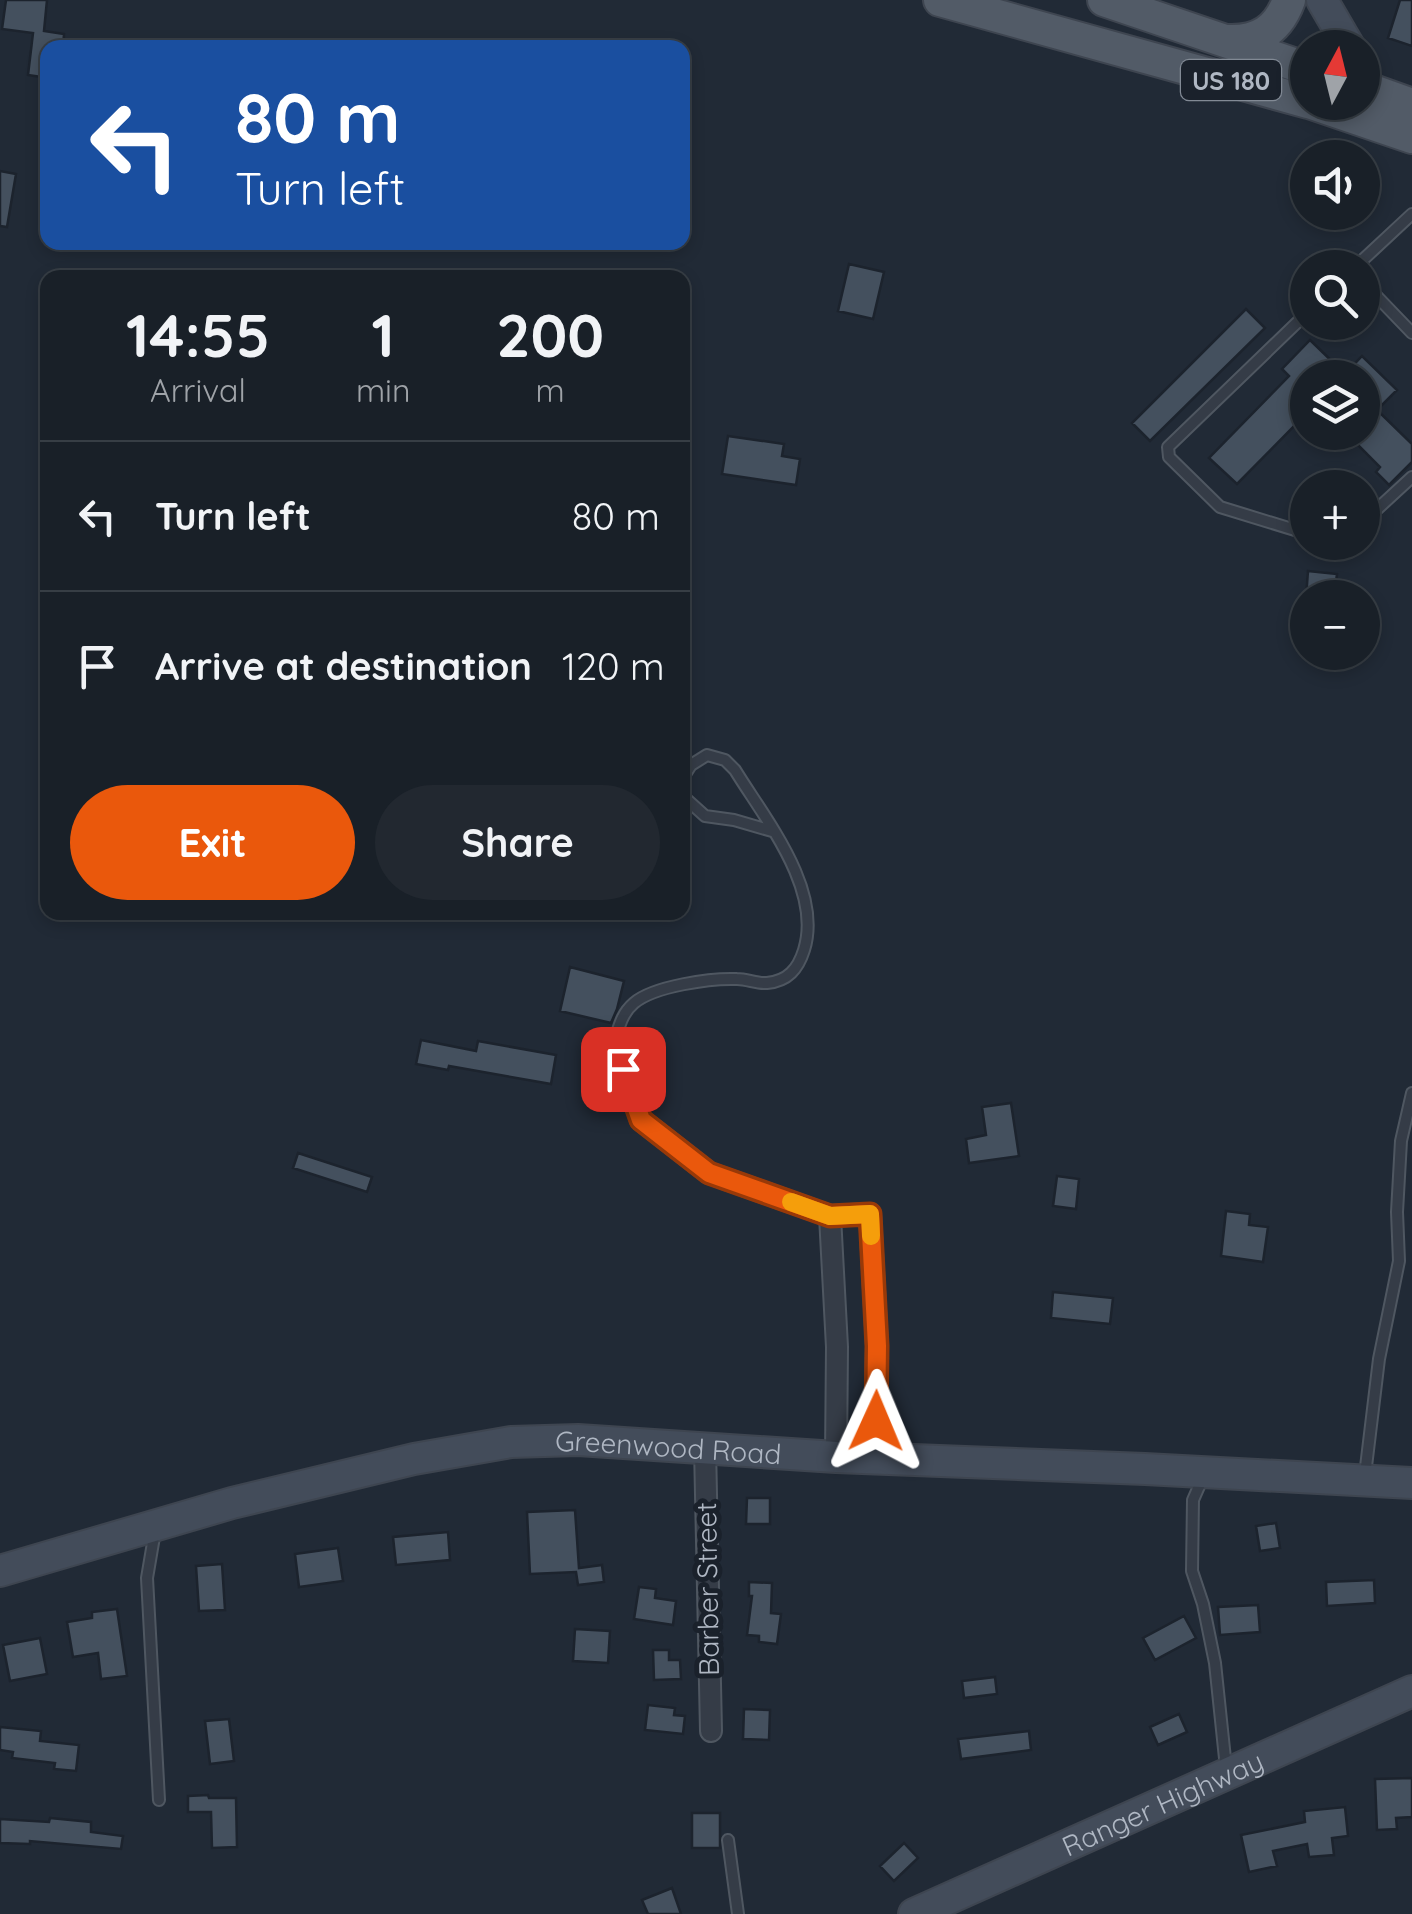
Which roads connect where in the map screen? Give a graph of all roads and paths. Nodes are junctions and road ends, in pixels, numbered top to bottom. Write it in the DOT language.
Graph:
graph roads {
  1 [pos="940,0"];
  2 [pos="1104,0"];
  3 [pos="1288,0"];
  4 [pos="1322,0"];
  5 [pos="1340,30"];
  6 [pos="1228,41"];
  7 [pos="1290,62"];
  8 [pos="1290,97"];
  9 [pos="1380,97"];
  10 [pos="1369,120"];
  11 [pos="1409,132"];
  12 [pos="1412,214"];
  13 [pos="1373,250"];
  14 [pos="1380,300"];
  15 [pos="1290,329"];
  16 [pos="1412,334"];
  17 [pos="1412,476"];
  18 [pos="1380,505"];
  19 [pos="1290,528"];
  20 [pos="690,767"];
  21 [pos="690,802"];
  22 [pos="773,832"];
  23 [pos="614,1043"];
  24 [pos="1412,1093"];
  25 [pos="830,1216"];
  26 [pos="1399,1261"];
  27 [pos="1412,1263"];
  28 [pos="705,1447"];
  29 [pos="836,1458"];
  30 [pos="875,1458"];
  31 [pos="1205,1472"];
  32 [pos="1364,1481"];
  33 [pos="1412,1482"];
  34 [pos="156,1525"];
  35 [pos="0,1571"];
  36 [pos="1412,1691"];
  37 [pos="711,1731"];
  38 [pos="1227,1774"];
  39 [pos="159,1800"];
  40 [pos="728,1840"];
  41 [pos="738,1914"];
  42 [pos="914,1914"];
  1 -- 8 [label="main road, US 180"];
  2 -- 6 [label="main road, US 180"];
  3 -- 6 [label="main road"];
  4 -- 5 [label="street"];
  6 -- 7 [label="main road, US 180"];
  9 -- 11 [label="main road, US 180"];
  10 -- 11 [label="main road, US 180"];
  12 -- 13 [label="lane"];
  14 -- 16 [label="lane"];
  15 -- 19 [label="lane"];
  17 -- 18 [label="lane"];
  20 -- 22 [label="lane"];
  21 -- 22 [label="lane"];
  22 -- 23 [label="lane"];
  23 -- 25 [label="street"];
  24 -- 26 [label="lane"];
  25 -- 29 [label="street"];
  25 -- 30 [label="street"];
  26 -- 27 [label="lane"];
  26 -- 32 [label="lane"];
  28 -- 29 [label="street, Greenwood Road"];
  28 -- 34 [label="street, Greenwood Road"];
  28 -- 37 [label="street, Barber Street"];
  29 -- 30 [label="street, Greenwood Road"];
  30 -- 31 [label="street, Greenwood Road"];
  31 -- 32 [label="street, Greenwood Road"];
  31 -- 38 [label="lane"];
  32 -- 33 [label="street, Greenwood Road"];
  34 -- 35 [label="street, Greenwood Road"];
  34 -- 39 [label="lane"];
  36 -- 38 [label="street, Ranger Highway"];
  38 -- 42 [label="street, Ranger Highway"];
  40 -- 41 [label="lane"];
}
